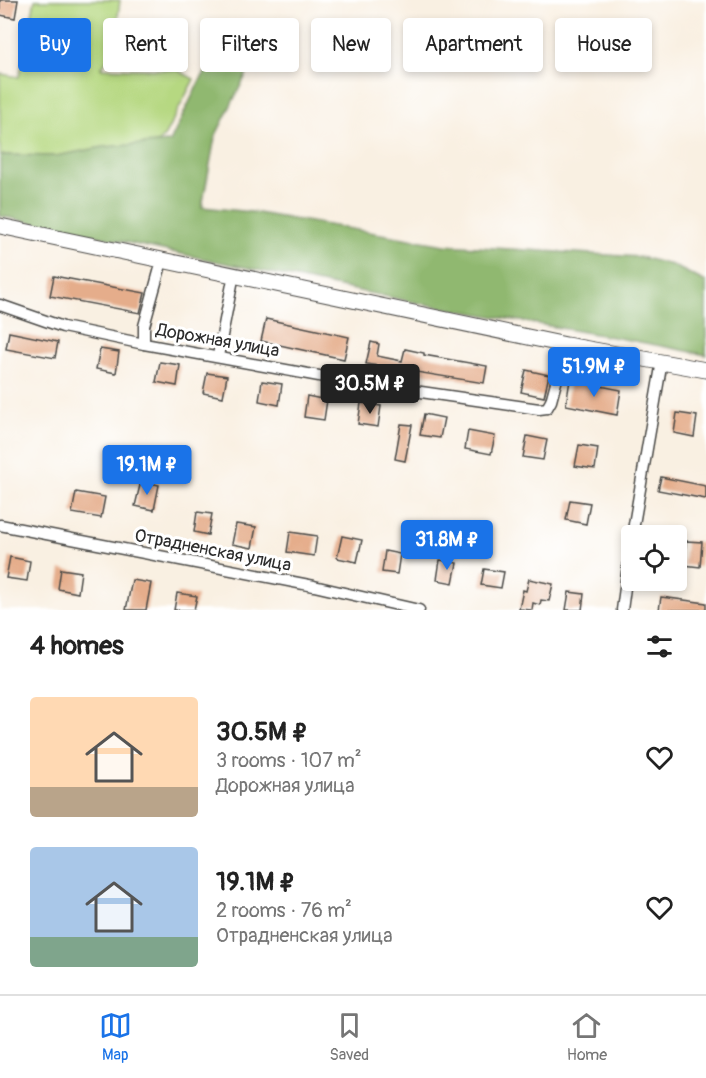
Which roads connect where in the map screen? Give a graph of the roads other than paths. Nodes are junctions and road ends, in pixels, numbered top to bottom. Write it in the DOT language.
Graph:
graph roads {
  1 [pos="0,226"];
  2 [pos="162,261"];
  3 [pos="234,274"];
  4 [pos="0,305"];
  5 [pos="144,344"];
  6 [pos="566,345"];
  7 [pos="218,356"];
  8 [pos="662,361"];
  9 [pos="706,370"];
  10 [pos="0,525"];
  11 [pos="634,525"];
  12 [pos="625,591"];
  13 [pos="419,610"];
  14 [pos="622,610"];
  1 -- 2 [label="street"];
  2 -- 3 [label="street"];
  2 -- 5 [label="street"];
  3 -- 6 [label="street"];
  3 -- 7 [label="street"];
  4 -- 5 [label="street, Дорожная улица"];
  5 -- 7 [label="street, Дорожная улица"];
  6 -- 7 [label="street, Дорожная улица"];
  6 -- 8 [label="street"];
  8 -- 9 [label="street"];
  8 -- 11 [label="street"];
  10 -- 13 [label="street, Отрадненская улица"];
  12 -- 14 [label="street"];
}
